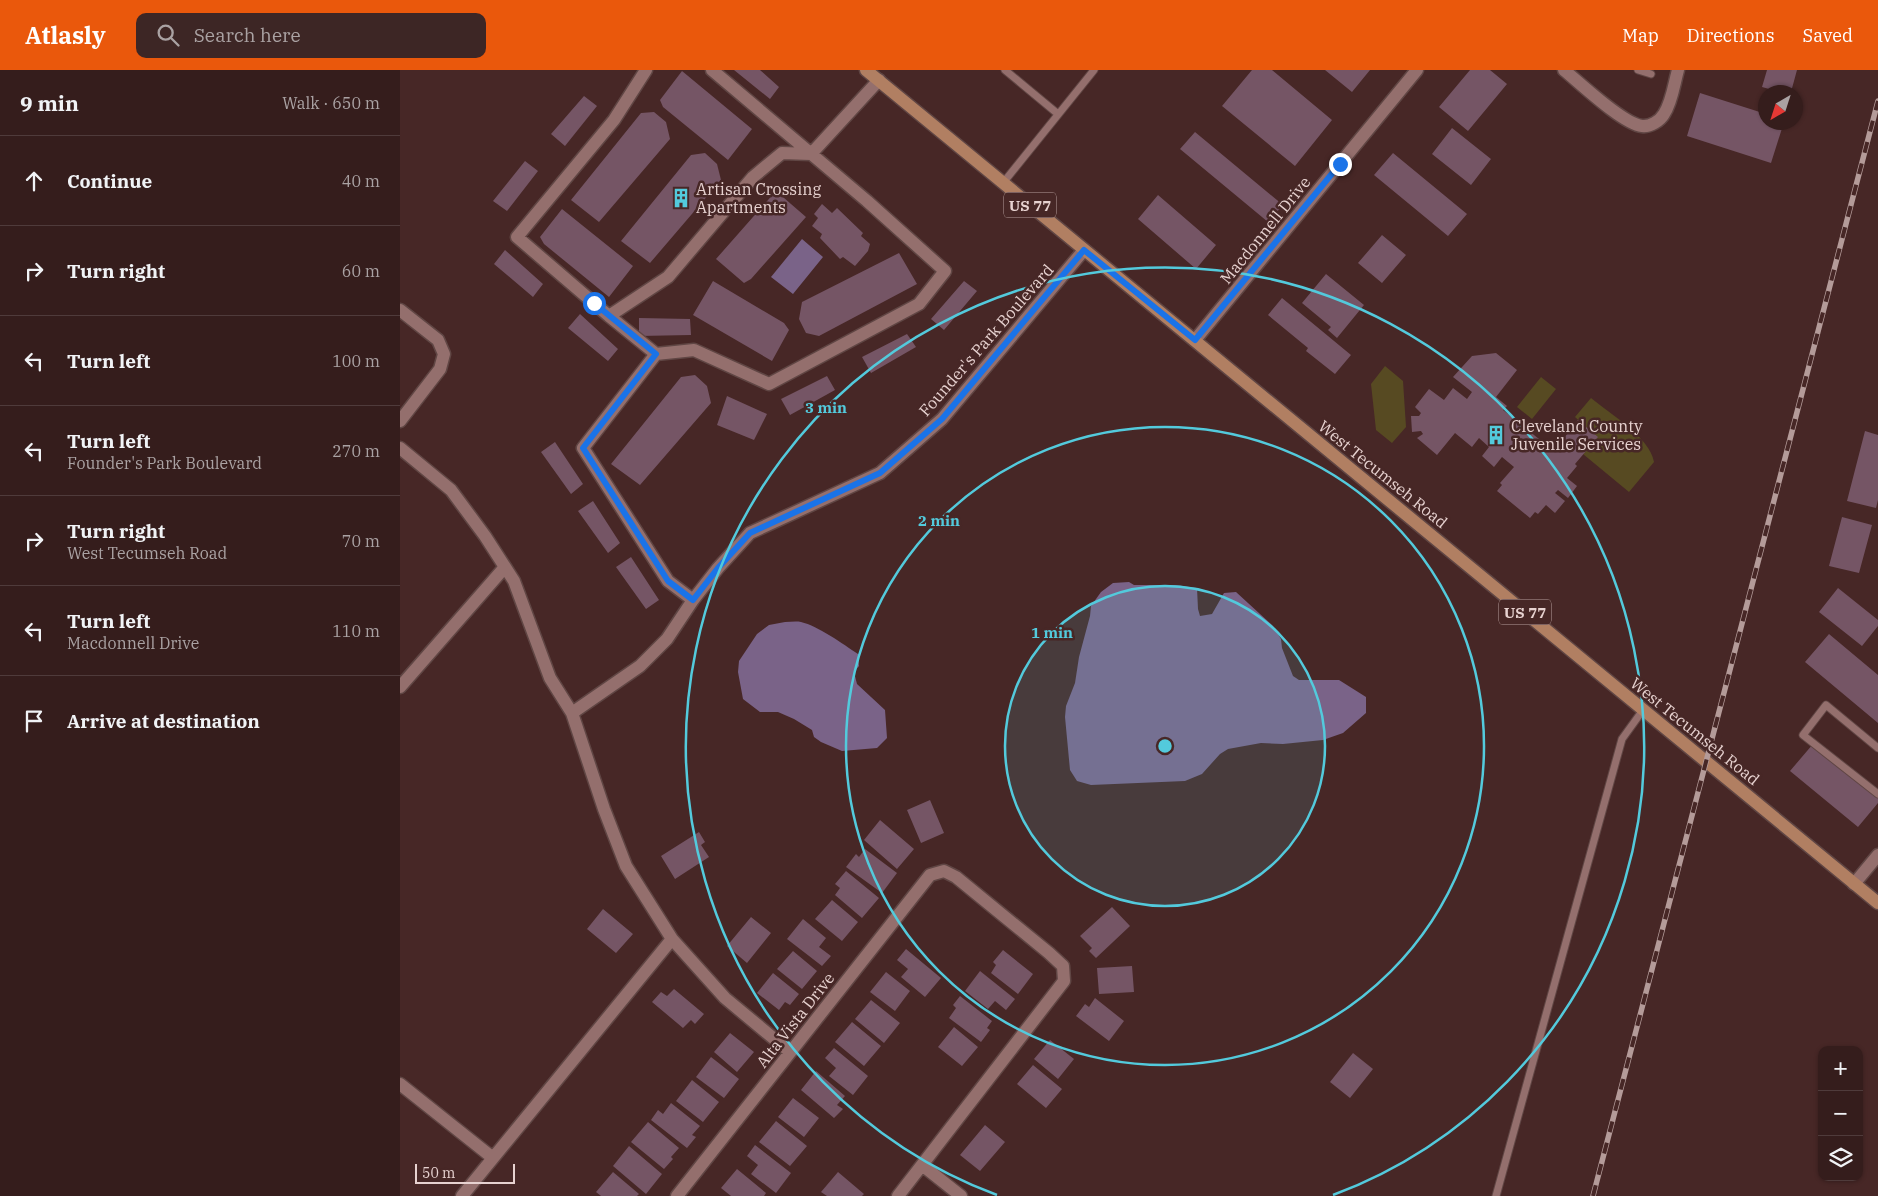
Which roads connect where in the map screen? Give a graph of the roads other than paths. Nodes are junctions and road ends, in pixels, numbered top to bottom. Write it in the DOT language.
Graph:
graph roads {
  1 [pos="646,70"];
  2 [pos="712,70"];
  3 [pos="866,70"];
  4 [pos="1005,70"];
  5 [pos="1094,70"];
  6 [pos="1417,70"];
  7 [pos="1564,70"];
  8 [pos="1638,70"];
  9 [pos="1678,70"];
  10 [pos="1651,74"];
  11 [pos="879,80"];
  12 [pos="1058,114"];
  13 [pos="811,154"];
  14 [pos="1003,182"];
  15 [pos="1084,250"];
  16 [pos="400,310"];
  17 [pos="609,316"];
  18 [pos="1195,340"];
  19 [pos="656,354"];
  20 [pos="400,421"];
  21 [pos="400,448"];
  22 [pos="505,567"];
  23 [pos="693,600"];
  24 [pos="400,687"];
  25 [pos="1643,710"];
  26 [pos="572,713"];
  27 [pos="1878,748"];
  28 [pos="1878,794"];
  29 [pos="1878,855"];
  30 [pos="1854,884"];
  31 [pos="1878,903"];
  32 [pos="672,939"];
  33 [pos="790,1052"];
  34 [pos="400,1084"];
  35 [pos="493,1158"];
  36 [pos="922,1166"];
  37 [pos="462,1196"];
  38 [pos="677,1196"];
  39 [pos="898,1196"];
  40 [pos="961,1196"];
  41 [pos="1496,1196"];
  1 -- 17 [label="street"];
  2 -- 13 [label="street"];
  3 -- 11 [label="main road, West Tecumseh Road / US 77"];
  4 -- 12 [label="lane"];
  5 -- 12 [label="lane"];
  6 -- 18 [label="street, Macdonnell Drive"];
  7 -- 9 [label="street"];
  8 -- 10 [label="lane"];
  11 -- 13 [label="street"];
  11 -- 14 [label="main road, West Tecumseh Road / US 77"];
  12 -- 14 [label="lane"];
  13 -- 17 [label="street"];
  13 -- 19 [label="street"];
  14 -- 15 [label="main road, West Tecumseh Road / US 77"];
  15 -- 18 [label="main road, West Tecumseh Road / US 77"];
  15 -- 23 [label="street, Founder's Park Boulevard"];
  16 -- 20 [label="street"];
  17 -- 19 [label="street"];
  18 -- 25 [label="main road, West Tecumseh Road / US 77"];
  19 -- 23 [label="street"];
  21 -- 22 [label="street"];
  22 -- 24 [label="street"];
  22 -- 26 [label="street"];
  23 -- 26 [label="street, Founder's Park Boulevard"];
  25 -- 30 [label="main road, West Tecumseh Road / US 77"];
  25 -- 41 [label="lane"];
  26 -- 32 [label="street"];
  27 -- 28 [label="lane"];
  29 -- 30 [label="street"];
  30 -- 31 [label="main road, West Tecumseh Road / US 77"];
  32 -- 33 [label="street"];
  32 -- 35 [label="street"];
  33 -- 36 [label="street, Alta Vista Drive"];
  33 -- 38 [label="street, Alta Vista Drive"];
  34 -- 35 [label="street"];
  35 -- 37 [label="street"];
  36 -- 39 [label="street"];
  36 -- 40 [label="street"];
}
